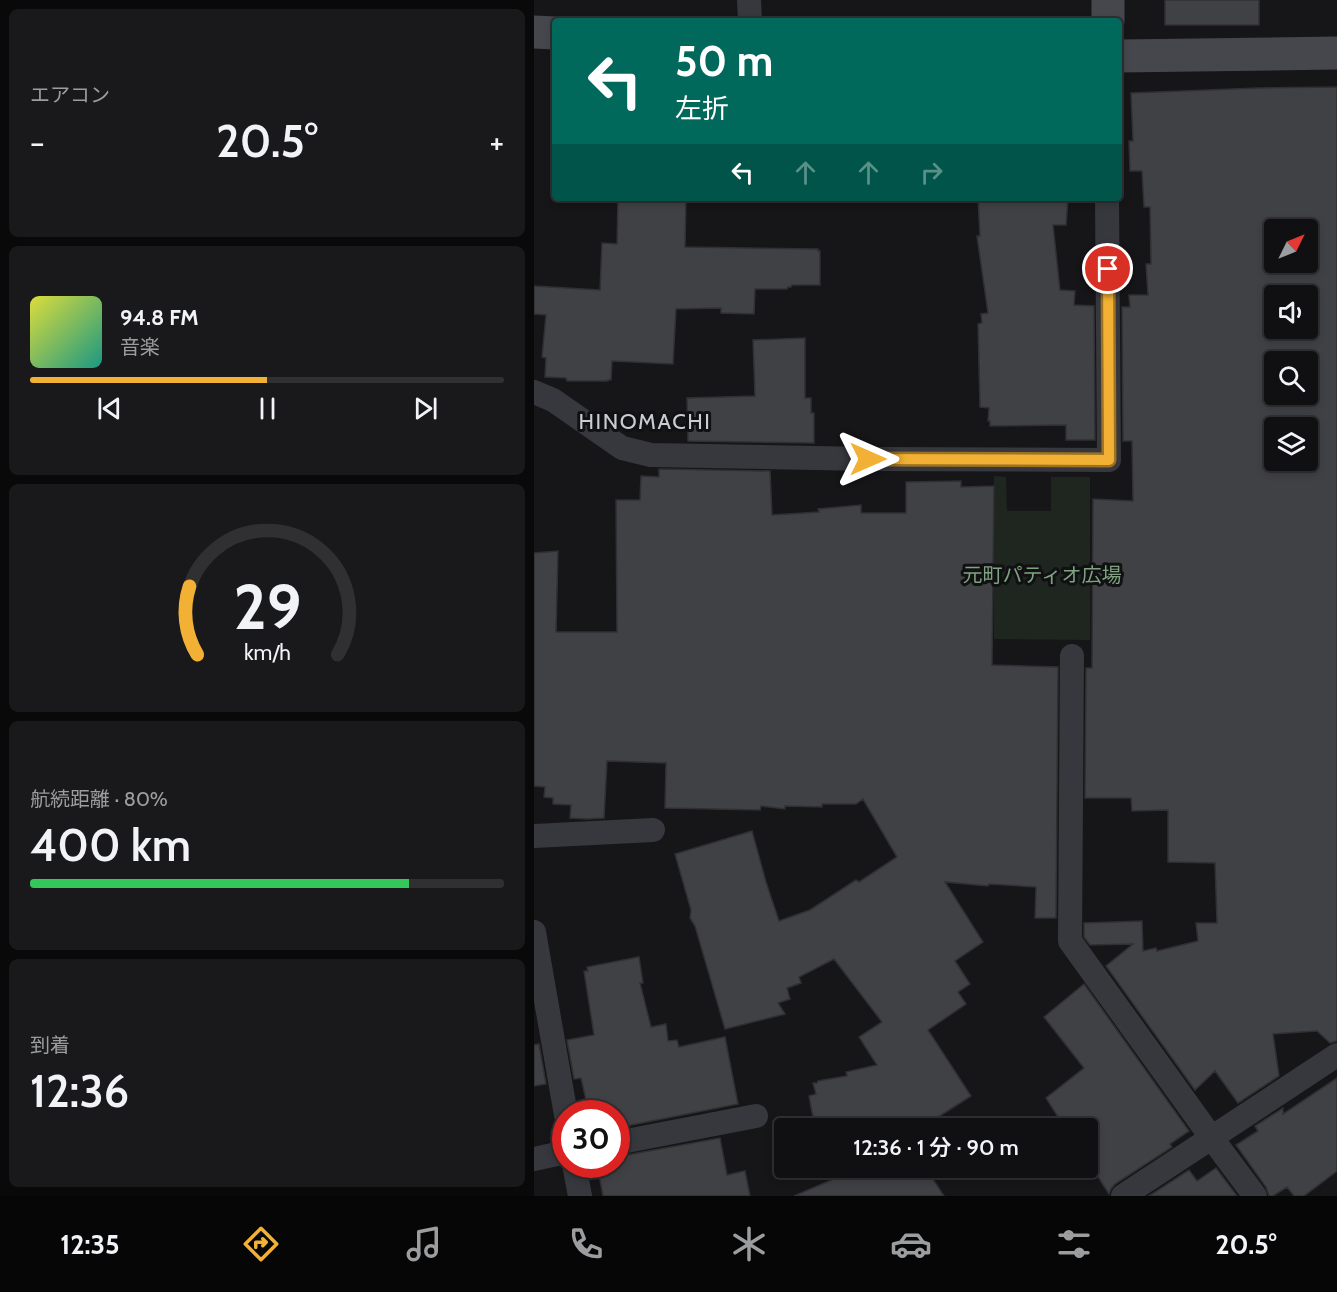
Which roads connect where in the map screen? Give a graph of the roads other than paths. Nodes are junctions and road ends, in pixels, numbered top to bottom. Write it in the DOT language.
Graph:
graph roads {
  1 [pos="749,0"];
  2 [pos="1108,0"];
  3 [pos="750,18"];
  4 [pos="1107,18"];
  5 [pos="534,32"];
  6 [pos="552,33"];
  7 [pos="1337,53"];
  8 [pos="1122,56"];
  9 [pos="1107,201"];
  10 [pos="534,392"];
  11 [pos="1072,656"];
  12 [pos="653,830"];
  13 [pos="534,836"];
  14 [pos="534,932"];
  15 [pos="1337,1055"];
  16 [pos="563,1100"];
  17 [pos="756,1116"];
  18 [pos="1211,1137"];
  19 [pos="630,1140"];
  20 [pos="552,1155"];
  21 [pos="534,1158"];
  22 [pos="577,1178"];
  23 [pos="580,1196"];
  24 [pos="1123,1196"];
  25 [pos="1256,1196"];
  1 -- 3 [label="street"];
  2 -- 4 [label="street"];
  5 -- 6 [label="street"];
  7 -- 8 [label="street"];
  9 -- 10 [label="street"];
  11 -- 18 [label="street"];
  12 -- 13 [label="street"];
  14 -- 16 [label="street"];
  15 -- 18 [label="street"];
  17 -- 19 [label="street"];
  18 -- 24 [label="street"];
  18 -- 25 [label="street"];
  20 -- 21 [label="street"];
  22 -- 23 [label="street"];
}
